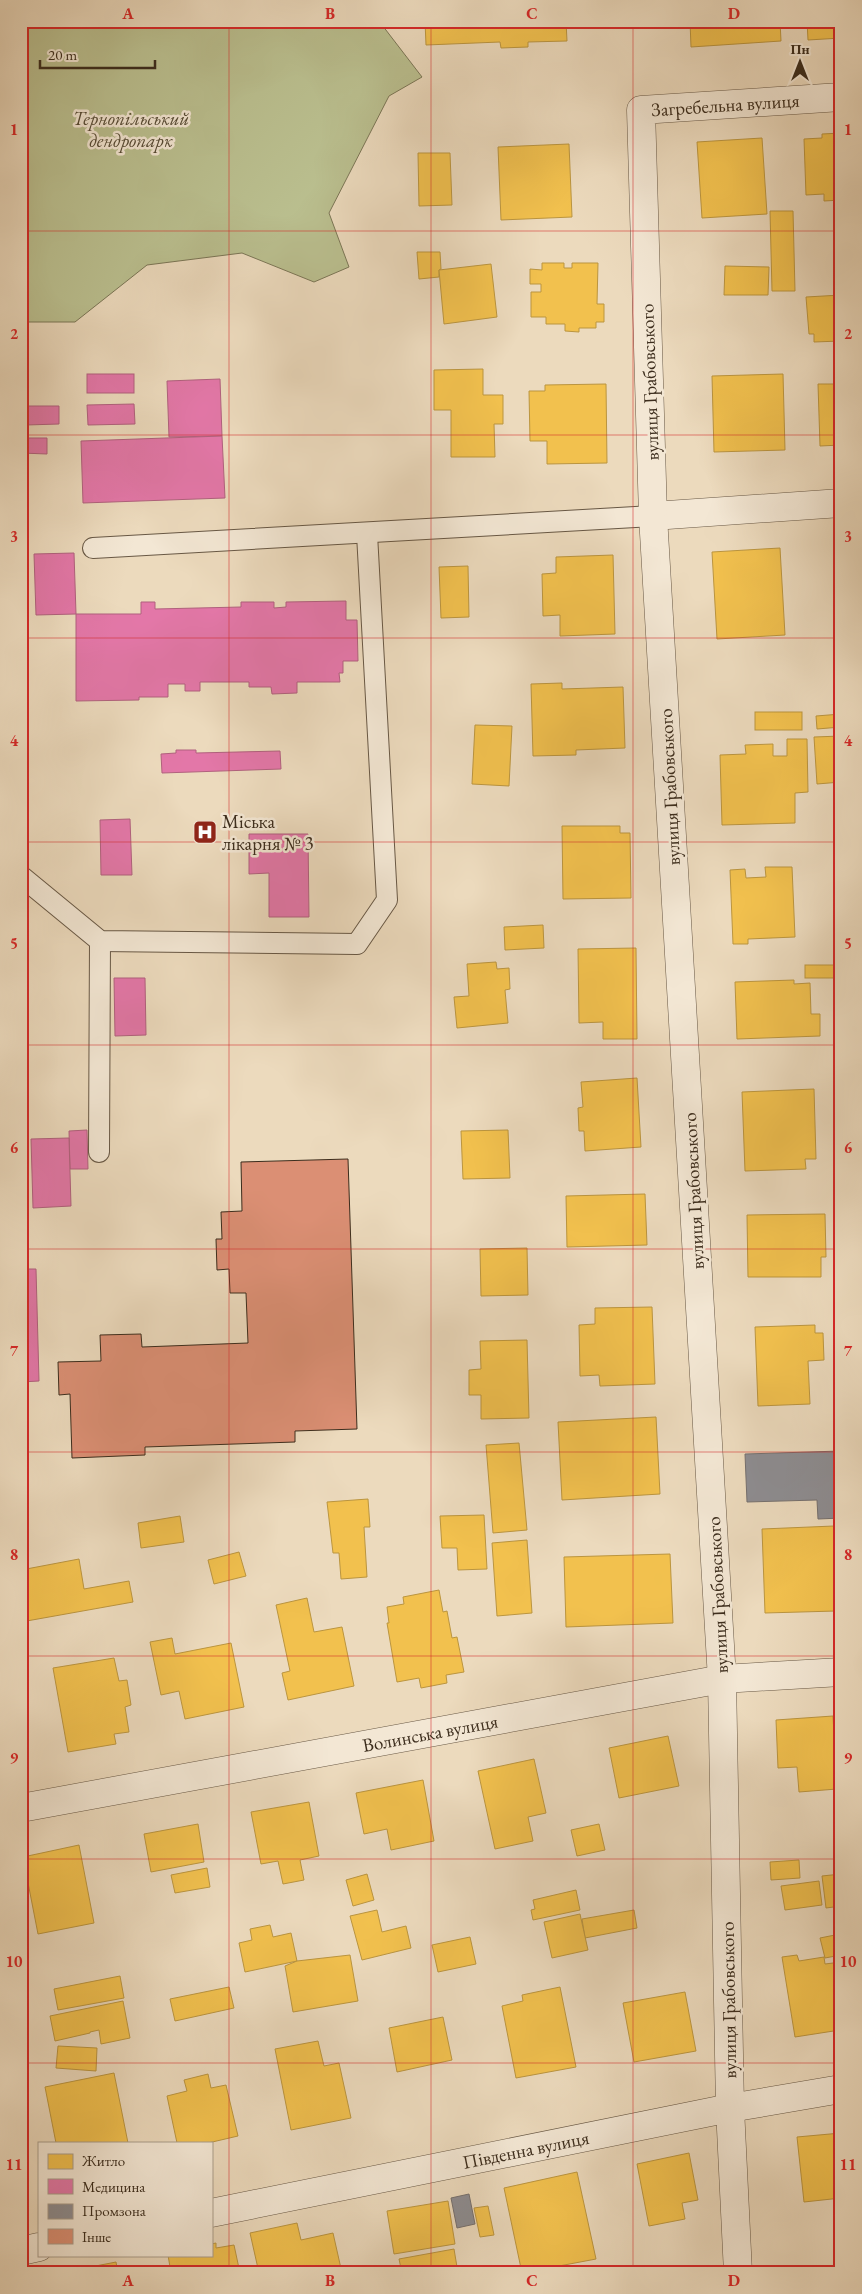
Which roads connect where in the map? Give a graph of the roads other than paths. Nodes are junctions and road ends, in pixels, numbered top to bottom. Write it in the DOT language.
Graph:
graph roads {
  1 [pos="841,97"];
  2 [pos="641,110"];
  3 [pos="841,503"];
  4 [pos="653,516"];
  5 [pos="367,534"];
  6 [pos="93,548"];
  7 [pos="21,876"];
  8 [pos="100,940"];
  9 [pos="99,1152"];
  10 [pos="841,1672"];
  11 [pos="722,1678"];
  12 [pos="21,1808"];
  13 [pos="841,2090"];
  14 [pos="730,2108"];
  15 [pos="212,2213"];
  16 [pos="38,2248"];
  17 [pos="21,2251"];
  18 [pos="738,2273"];
  1 -- 2 [label="street, Загребельна вулиця"];
  2 -- 4 [label="street, вулиця Грабовського"];
  3 -- 4 [label="street"];
  4 -- 5 [label="lane"];
  4 -- 11 [label="street, вулиця Грабовського"];
  5 -- 6 [label="lane"];
  5 -- 8 [label="lane"];
  7 -- 8 [label="lane"];
  8 -- 9 [label="lane"];
  10 -- 11 [label="street, Волинська вулиця"];
  11 -- 12 [label="street, Волинська вулиця"];
  11 -- 14 [label="street, вулиця Грабовського"];
  13 -- 14 [label="street, Південна вулиця"];
  14 -- 15 [label="street, Південна вулиця"];
  14 -- 18 [label="street, вулиця Грабовського"];
  16 -- 17 [label="street"];
}
